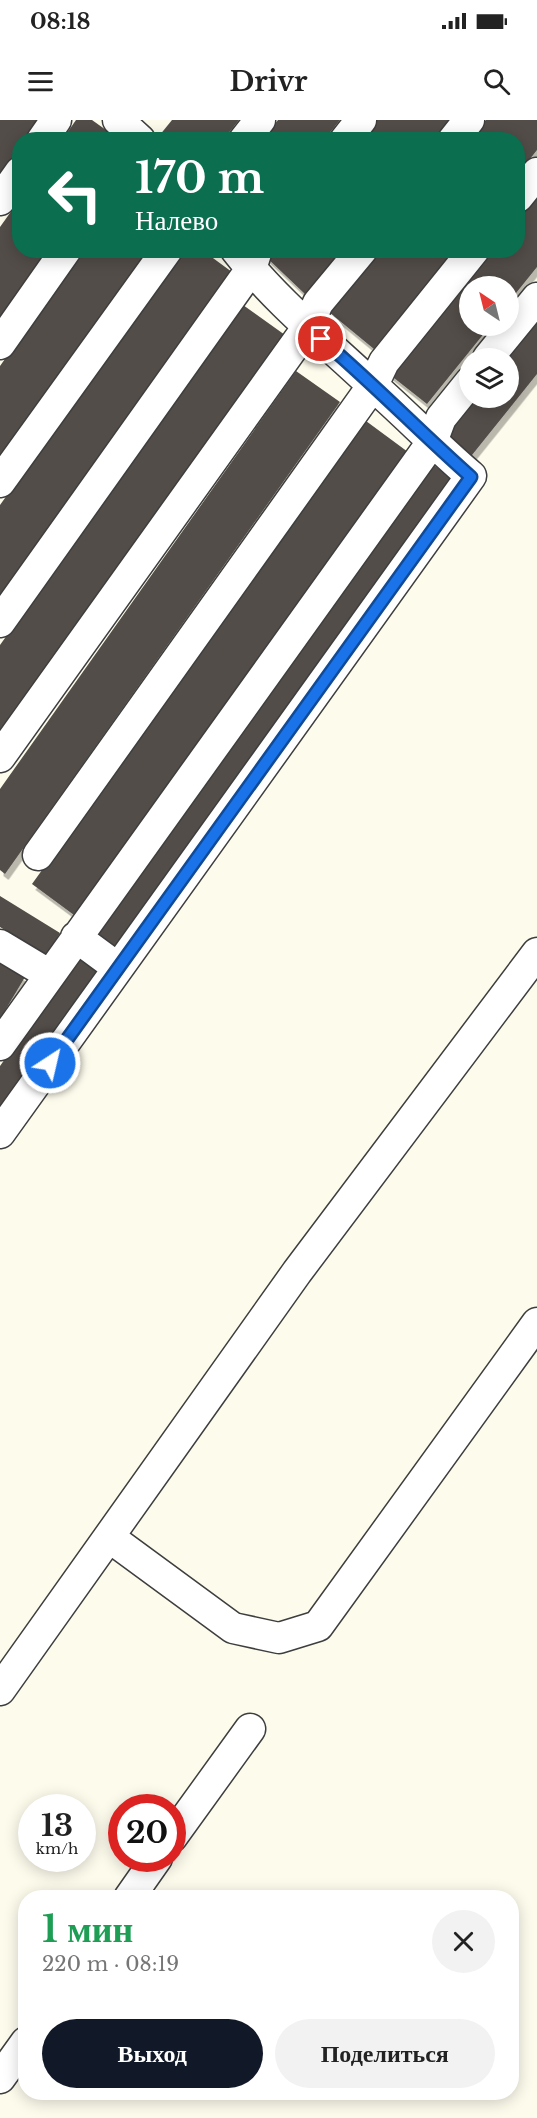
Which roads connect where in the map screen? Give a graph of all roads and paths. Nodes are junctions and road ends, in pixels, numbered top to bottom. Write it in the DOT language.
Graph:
graph roads {
  1 [pos="118,120"];
  2 [pos="260,120"];
  3 [pos="361,120"];
  4 [pos="469,120"];
  5 [pos="131,132"];
  6 [pos="250,132"];
  7 [pos="351,132"];
  8 [pos="459,132"];
  9 [pos="537,173"];
  10 [pos="12,183"];
  11 [pos="525,188"];
  12 [pos="0,200"];
  13 [pos="60,258"];
  14 [pos="161,258"];
  15 [pos="247,258"];
  16 [pos="249,258"];
  17 [pos="355,258"];
  18 [pos="468,258"];
  19 [pos="537,298"];
  20 [pos="307,328"];
  21 [pos="0,344"];
  22 [pos="496,348"];
  23 [pos="373,385"];
  24 [pos="459,396"];
  25 [pos="432,442"];
  26 [pos="0,482"];
  27 [pos="0,622"];
  28 [pos="0,757"];
  29 [pos="38,855"];
  30 [pos="76,937"];
  31 [pos="0,945"];
  32 [pos="537,953"];
  33 [pos="118,968"];
  34 [pos="50,975"];
  35 [pos="1,1041"];
  36 [pos="0,1133"];
  37 [pos="537,1323"];
  38 [pos="109,1537"];
  39 [pos="0,1690"];
  40 [pos="250,1729"];
  41 [pos="186,1818"];
  42 [pos="147,1872"];
  43 [pos="135,1890"];
  44 [pos="18,2053"];
  45 [pos="0,2078"];
  1 -- 5 [label="lane"];
  2 -- 6 [label="lane"];
  3 -- 7 [label="lane"];
  4 -- 8 [label="lane"];
  9 -- 11 [label="lane"];
  10 -- 12 [label="lane"];
  13 -- 21 [label="lane"];
  14 -- 26 [label="lane"];
  15 -- 27 [label="lane"];
  16 -- 20 [label="lane"];
  17 -- 20 [label="lane"];
  18 -- 23 [label="lane"];
  19 -- 22 [label="lane"];
  20 -- 23 [label="lane"];
  20 -- 28 [label="lane"];
  23 -- 25 [label="lane"];
  23 -- 29 [label="lane"];
  24 -- 25 [label="lane"];
  25 -- 30 [label="lane"];
  25 -- 33 [label="lane"];
  30 -- 33 [label="lane"];
  30 -- 34 [label="lane"];
  31 -- 34 [label="lane"];
  32 -- 38 [label="lane"];
  33 -- 36 [label="lane"];
  34 -- 35 [label="lane"];
  37 -- 38 [label="lane"];
  38 -- 39 [label="lane"];
  40 -- 41 [label="lane"];
  42 -- 43 [label="lane"];
  44 -- 45 [label="lane"];
}
